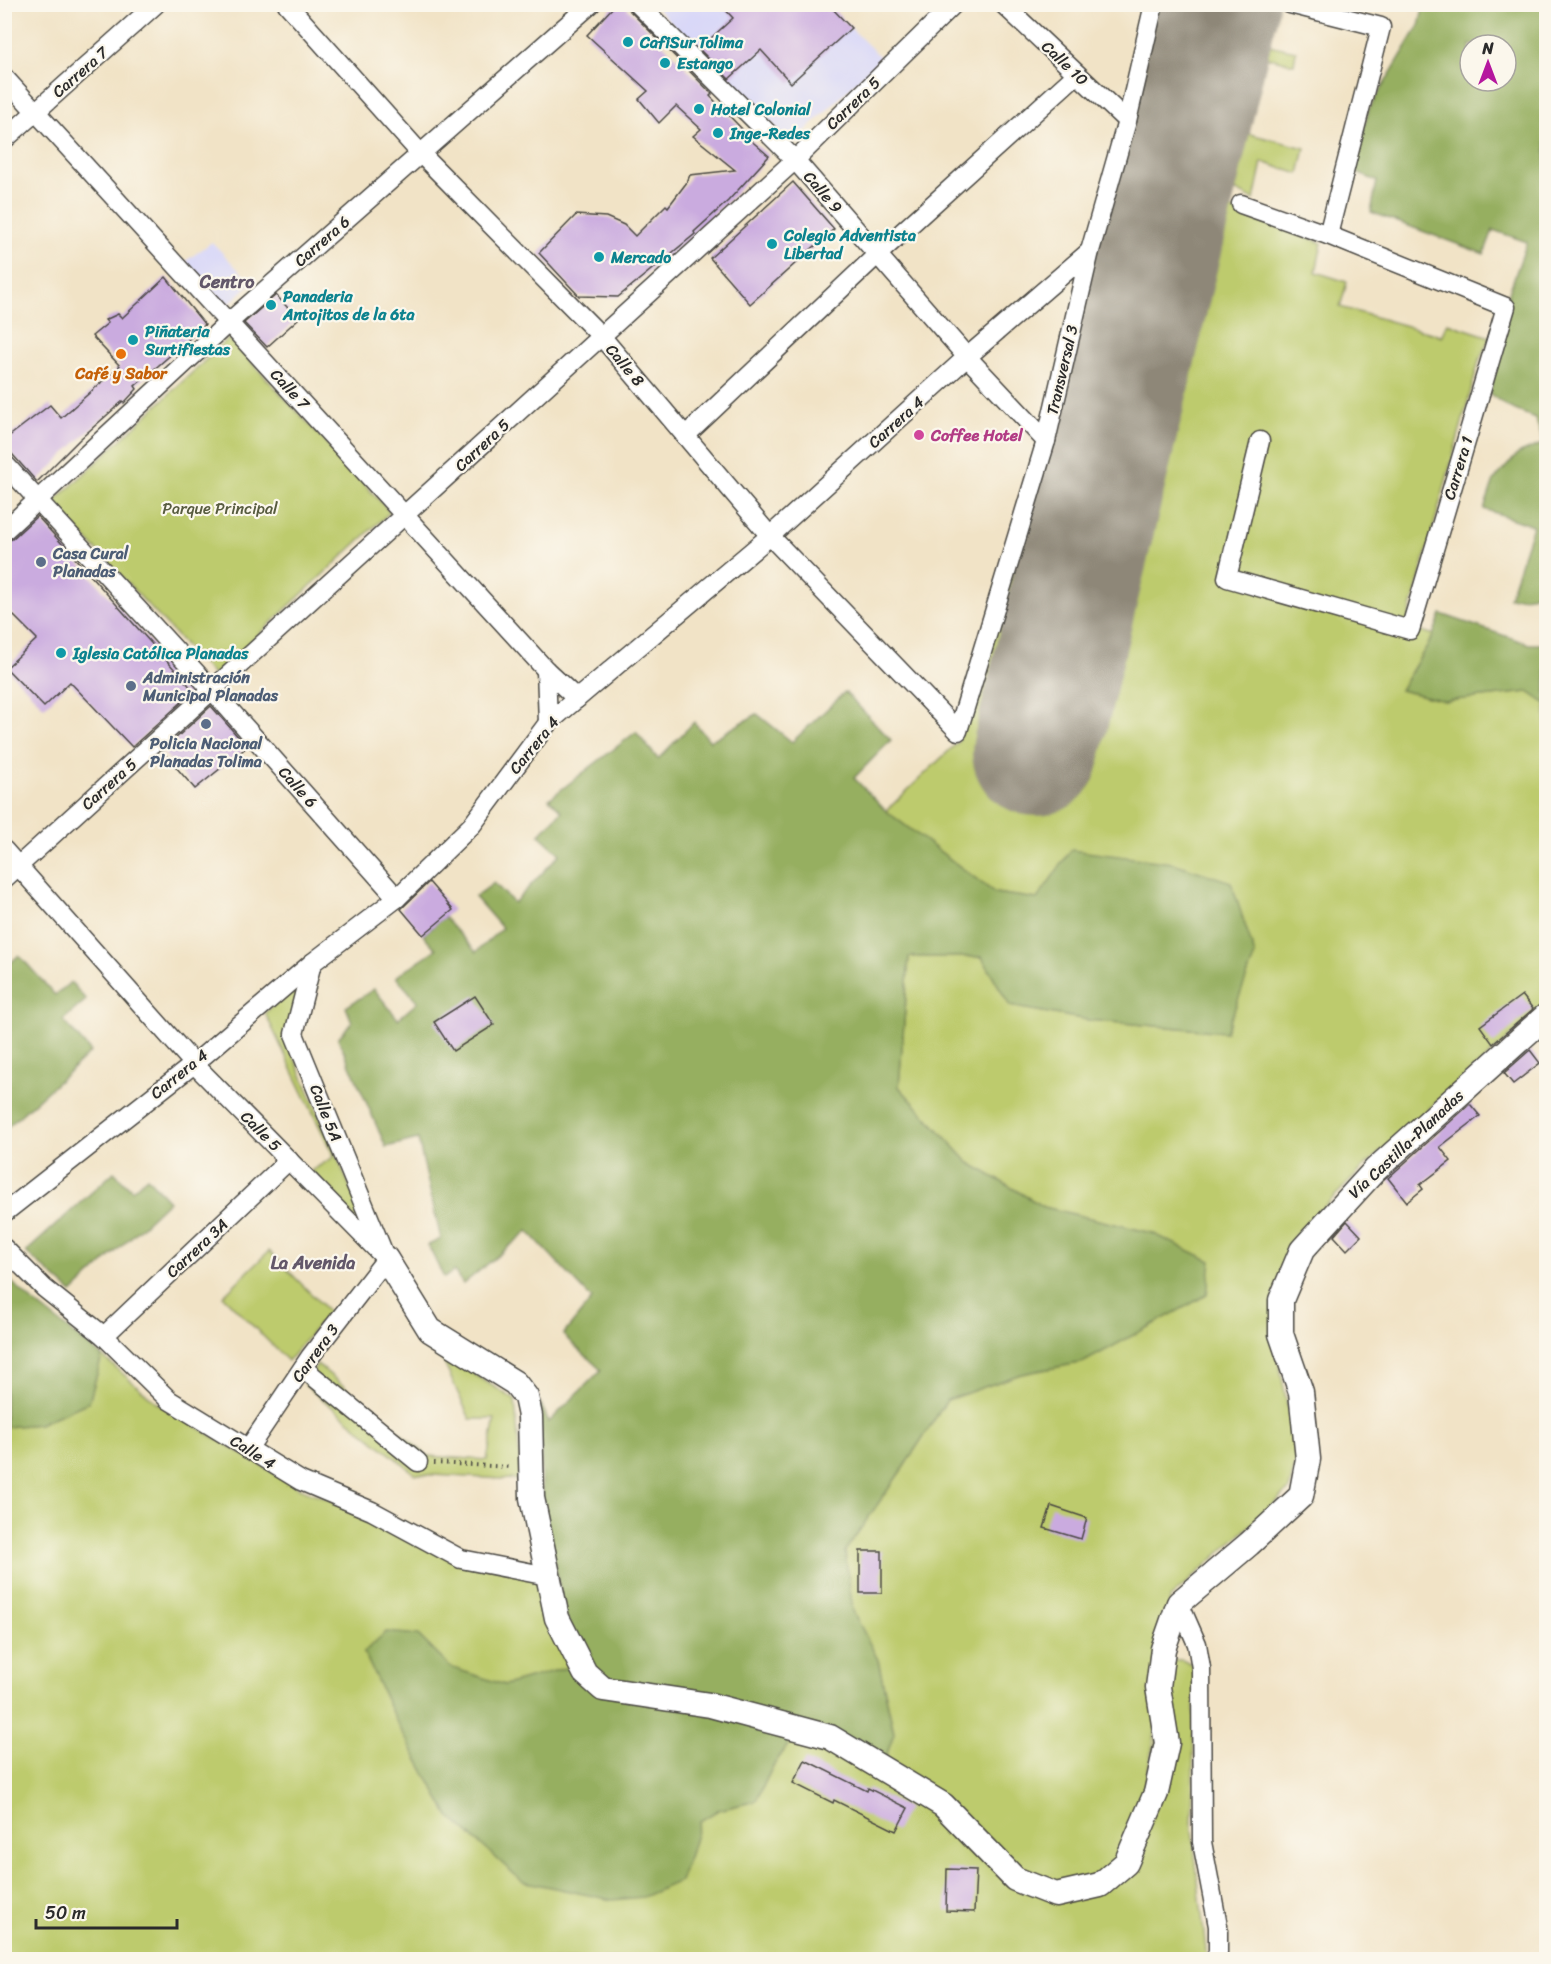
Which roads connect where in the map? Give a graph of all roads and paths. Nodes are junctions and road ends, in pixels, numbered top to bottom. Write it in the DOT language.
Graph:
graph roads {
  1 [pos="156,4"];
  2 [pos="287,4"];
  3 [pos="591,4"];
  4 [pos="638,4"];
  5 [pos="954,4"];
  6 [pos="1003,4"];
  7 [pos="1154,4"];
  8 [pos="1290,4"];
  9 [pos="1077,74"];
  10 [pos="4,77"];
  11 [pos="36,111"];
  12 [pos="1127,121"];
  13 [pos="4,140"];
  14 [pos="421,154"];
  15 [pos="795,160"];
  16 [pos="1241,204"];
  17 [pos="1328,235"];
  18 [pos="1090,251"];
  19 [pos="878,254"];
  20 [pos="229,322"];
  21 [pos="601,336"];
  22 [pos="967,357"];
  23 [pos="685,436"];
  24 [pos="1046,441"];
  25 [pos="1260,441"];
  26 [pos="4,463"];
  27 [pos="38,499"];
  28 [pos="406,515"];
  29 [pos="4,531"];
  30 [pos="770,536"];
  31 [pos="546,670"];
  32 [pos="212,690"];
  33 [pos="577,699"];
  34 [pos="548,723"];
  35 [pos="958,731"];
  36 [pos="4,850"];
  37 [pos="19,866"];
  38 [pos="4,879"];
  39 [pos="397,898"];
  40 [pos="312,963"];
  41 [pos="1546,1016"];
  42 [pos="194,1064"];
  43 [pos="289,1160"];
  44 [pos="4,1213"];
  45 [pos="4,1248"];
  46 [pos="386,1259"];
  47 [pos="104,1336"];
  48 [pos="303,1368"];
  49 [pos="248,1449"];
  50 [pos="418,1462"];
  51 [pos="530,1467"];
  52 [pos="548,1576"];
  53 [pos="1179,1603"];
  54 [pos="1215,1959"];
  1 -- 11 [label="street, Carrera 7"];
  2 -- 14 [label="street, Calle 8"];
  3 -- 14 [label="street, Carrera 6"];
  4 -- 15 [label="street, Calle 9"];
  5 -- 15 [label="street, Carrera 5"];
  6 -- 9 [label="street, Calle 10"];
  7 -- 12 [label="street, Transversal 3"];
  8 -- 17 [label="street"];
  9 -- 12 [label="street, Calle 10"];
  9 -- 19 [label="street"];
  10 -- 11 [label="street, Calle 7"];
  11 -- 13 [label="street, Carrera 7"];
  11 -- 20 [label="street, Calle 7"];
  12 -- 18 [label="street, Transversal 3"];
  14 -- 20 [label="street, Carrera 6"];
  14 -- 21 [label="street, Calle 8"];
  15 -- 19 [label="street, Calle 9"];
  15 -- 21 [label="street, Carrera 5"];
  16 -- 17 [label="street"];
  17 -- 25 [label="street, Carrera 1"];
  18 -- 22 [label="street, Carrera 4"];
  18 -- 24 [label="street, Transversal 3"];
  19 -- 22 [label="street, Calle 9"];
  19 -- 23 [label="street"];
  20 -- 27 [label="street, Carrera 6"];
  20 -- 28 [label="street, Calle 7"];
  21 -- 23 [label="street, Calle 8"];
  21 -- 28 [label="street, Carrera 5"];
  22 -- 24 [label="street, Calle 9"];
  22 -- 30 [label="street, Carrera 4"];
  23 -- 30 [label="street, Calle 8"];
  24 -- 35 [label="street, Transversal 3"];
  26 -- 27 [label="street, Calle 6"];
  27 -- 29 [label="street, Carrera 6"];
  27 -- 32 [label="street, Calle 6"];
  28 -- 31 [label="street, Calle 7"];
  28 -- 32 [label="street, Carrera 5"];
  30 -- 33 [label="street, Carrera 4"];
  30 -- 35 [label="street, Calle 8"];
  31 -- 33 [label="street, Calle 7"];
  31 -- 34 [label="street"];
  32 -- 37 [label="street, Carrera 5"];
  32 -- 39 [label="street, Calle 6"];
  33 -- 34 [label="street, Carrera 4"];
  34 -- 39 [label="street, Carrera 4"];
  36 -- 37 [label="street, Calle 5"];
  37 -- 38 [label="street, Carrera 5"];
  37 -- 42 [label="street, Calle 5"];
  39 -- 40 [label="street, Carrera 4"];
  40 -- 42 [label="street, Carrera 4"];
  40 -- 46 [label="street, Calle 5A"];
  41 -- 53 [label="main road, Vía Castilla-Planadas"];
  42 -- 43 [label="street, Calle 5"];
  42 -- 44 [label="street, Carrera 4"];
  43 -- 46 [label="street, Calle 5"];
  43 -- 47 [label="street, Carrera 3A"];
  45 -- 47 [label="street, Calle 4"];
  46 -- 48 [label="street, Carrera 3"];
  46 -- 51 [label="main road, Calle 5"];
  47 -- 49 [label="street, Calle 4"];
  48 -- 49 [label="street, Carrera 3"];
  48 -- 50 [label="street"];
  49 -- 52 [label="street, Calle 4"];
  50 -- 51 [label="path"];
  51 -- 52 [label="main road"];
  52 -- 53 [label="main road"];
  53 -- 54 [label="street"];
}
